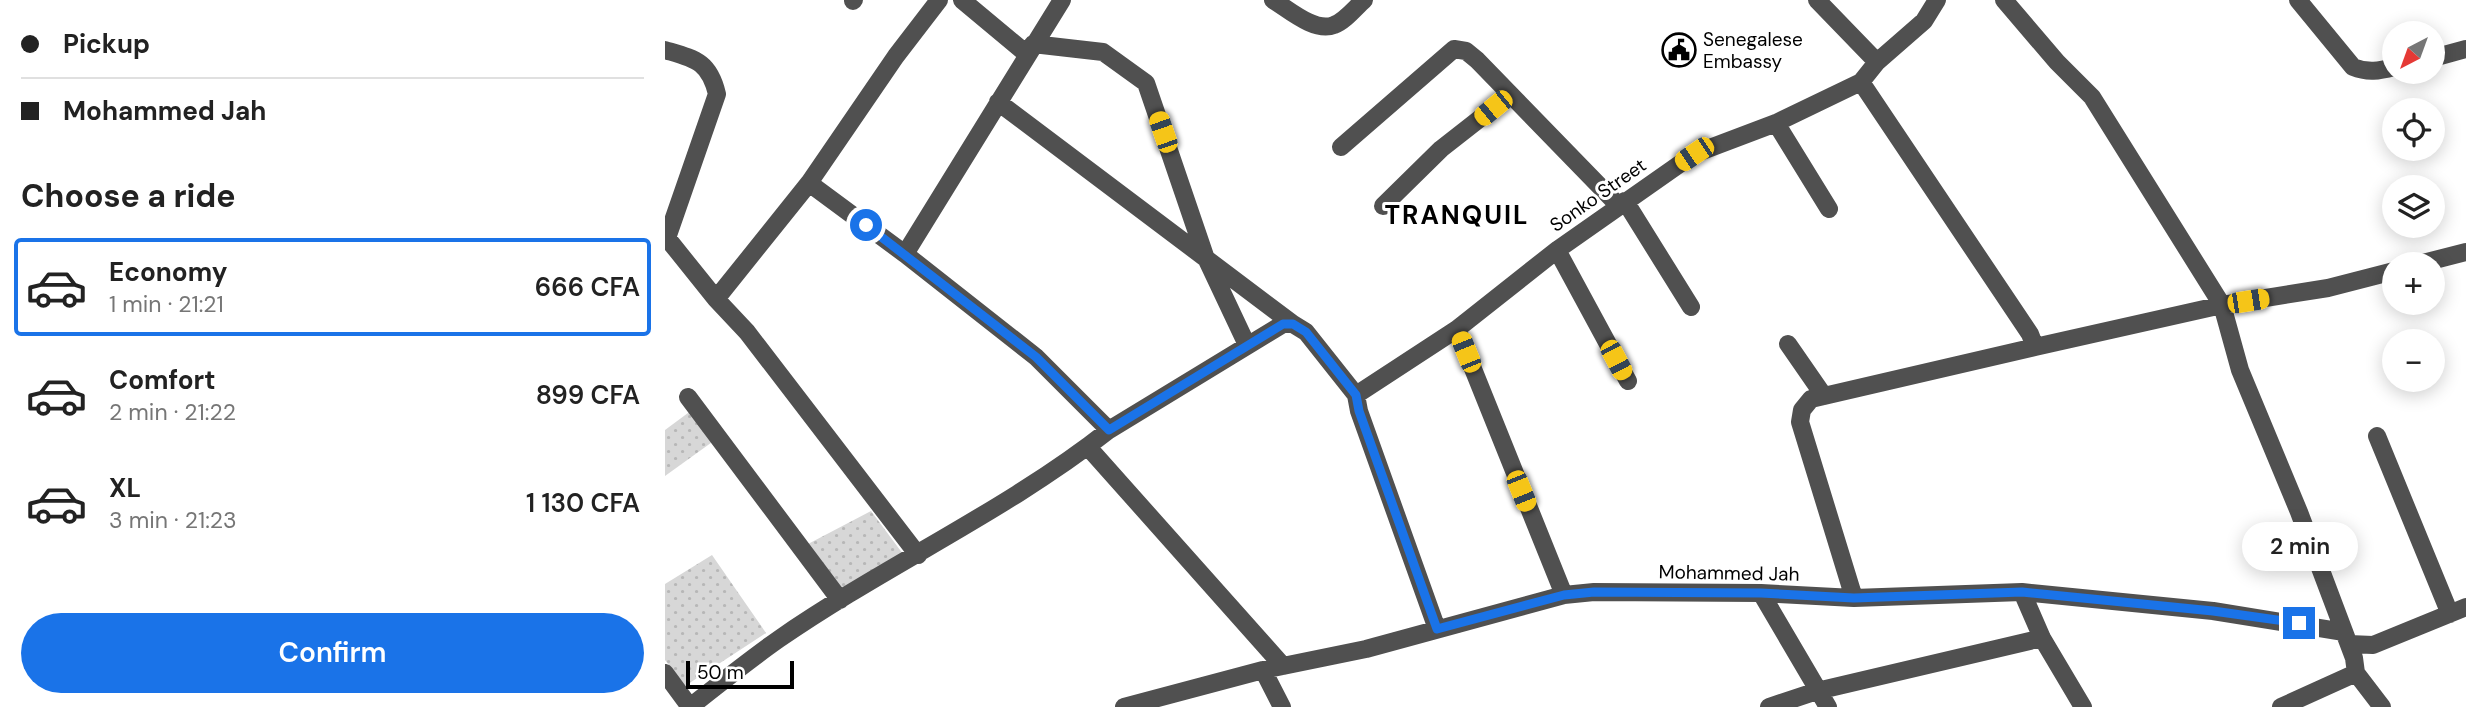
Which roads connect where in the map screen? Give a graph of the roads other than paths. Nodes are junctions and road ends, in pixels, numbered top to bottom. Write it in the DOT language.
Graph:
graph roads {
  1 [pos="939,0"];
  2 [pos="962,0"];
  3 [pos="1062,0"];
  4 [pos="1273,0"];
  5 [pos="1364,0"];
  6 [pos="1817,0"];
  7 [pos="1937,0"];
  8 [pos="2004,0"];
  9 [pos="2298,0"];
  10 [pos="2466,49"];
  11 [pos="665,50"];
  12 [pos="1031,50"];
  13 [pos="2445,55"];
  14 [pos="1877,62"];
  15 [pos="2382,70"];
  16 [pos="1861,82"];
  17 [pos="1510,95"];
  18 [pos="998,102"];
  19 [pos="1776,123"];
  20 [pos="1341,147"];
  21 [pos="809,183"];
  22 [pos="1622,203"];
  23 [pos="1383,206"];
  24 [pos="1829,209"];
  25 [pos="666,237"];
  26 [pos="1557,250"];
  27 [pos="2466,252"];
  28 [pos="905,254"];
  29 [pos="2445,257"];
  30 [pos="1207,259"];
  31 [pos="2382,274"];
  32 [pos="716,299"];
  33 [pos="2222,305"];
  34 [pos="1691,307"];
  35 [pos="1293,324"];
  36 [pos="1457,329"];
  37 [pos="1788,344"];
  38 [pos="1247,345"];
  39 [pos="2035,347"];
  40 [pos="1628,382"];
  41 [pos="1356,395"];
  42 [pos="1824,396"];
  43 [pos="688,397"];
  44 [pos="1109,430"];
  45 [pos="2377,436"];
  46 [pos="1088,447"];
  47 [pos="918,555"];
  48 [pos="2022,592"];
  49 [pos="1761,593"];
  50 [pos="1564,595"];
  51 [pos="1854,598"];
  52 [pos="840,600"];
  53 [pos="2458,610"];
  54 [pos="1437,629"];
  55 [pos="2042,638"];
  56 [pos="2347,638"];
  57 [pos="1283,666"];
  58 [pos="1263,670"];
  59 [pos="665,673"];
  60 [pos="2356,673"];
  61 [pos="1817,691"];
  62 [pos="690,707"];
  63 [pos="1124,707"];
  64 [pos="1282,707"];
  65 [pos="1769,707"];
  66 [pos="1828,707"];
  67 [pos="2083,707"];
  68 [pos="2281,707"];
  69 [pos="2382,707"];
  1 -- 21 [label="street"];
  2 -- 12 [label="street"];
  3 -- 12 [label="street"];
  4 -- 5 [label="street"];
  6 -- 14 [label="street"];
  7 -- 14 [label="street, Sonko Street"];
  8 -- 33 [label="street"];
  9 -- 15 [label="street"];
  10 -- 13 [label="street"];
  11 -- 25 [label="street"];
  12 -- 18 [label="street"];
  12 -- 30 [label="street"];
  14 -- 16 [label="street, Sonko Street"];
  16 -- 19 [label="street, Sonko Street"];
  16 -- 39 [label="street"];
  17 -- 20 [label="street"];
  17 -- 22 [label="street"];
  17 -- 23 [label="street"];
  18 -- 28 [label="street"];
  18 -- 30 [label="street"];
  19 -- 22 [label="street, Sonko Street"];
  19 -- 24 [label="street"];
  21 -- 28 [label="street"];
  21 -- 32 [label="street"];
  22 -- 26 [label="street, Sonko Street"];
  22 -- 34 [label="street"];
  25 -- 32 [label="street"];
  26 -- 36 [label="street, Sonko Street"];
  26 -- 40 [label="street"];
  27 -- 29 [label="street"];
  28 -- 44 [label="street"];
  30 -- 35 [label="street"];
  30 -- 38 [label="street"];
  31 -- 33 [label="street"];
  32 -- 47 [label="street"];
  33 -- 39 [label="street"];
  33 -- 56 [label="street"];
  35 -- 38 [label="street"];
  35 -- 41 [label="street"];
  36 -- 41 [label="street, Sonko Street"];
  36 -- 50 [label="street"];
  37 -- 42 [label="street"];
  38 -- 44 [label="street"];
  39 -- 42 [label="street"];
  41 -- 54 [label="street"];
  42 -- 51 [label="street"];
  43 -- 52 [label="street"];
  44 -- 46 [label="street"];
  45 -- 53 [label="street"];
  46 -- 47 [label="street"];
  46 -- 57 [label="street"];
  47 -- 52 [label="street"];
  48 -- 51 [label="street, Mohammed Jah"];
  48 -- 55 [label="street"];
  48 -- 56 [label="street, Mohammed Jah"];
  49 -- 50 [label="street, Mohammed Jah"];
  49 -- 51 [label="street, Mohammed Jah"];
  49 -- 61 [label="street"];
  50 -- 54 [label="street, Mohammed Jah"];
  52 -- 62 [label="street"];
  53 -- 56 [label="street, Mohammed Jah"];
  54 -- 57 [label="street, Mohammed Jah"];
  55 -- 61 [label="street"];
  55 -- 67 [label="street"];
  56 -- 60 [label="street"];
  57 -- 58 [label="street, Mohammed Jah"];
  58 -- 63 [label="street, Mohammed Jah"];
  58 -- 64 [label="street"];
  59 -- 62 [label="street"];
  60 -- 68 [label="street"];
  60 -- 69 [label="street"];
  61 -- 65 [label="street"];
  61 -- 66 [label="street"];
}
